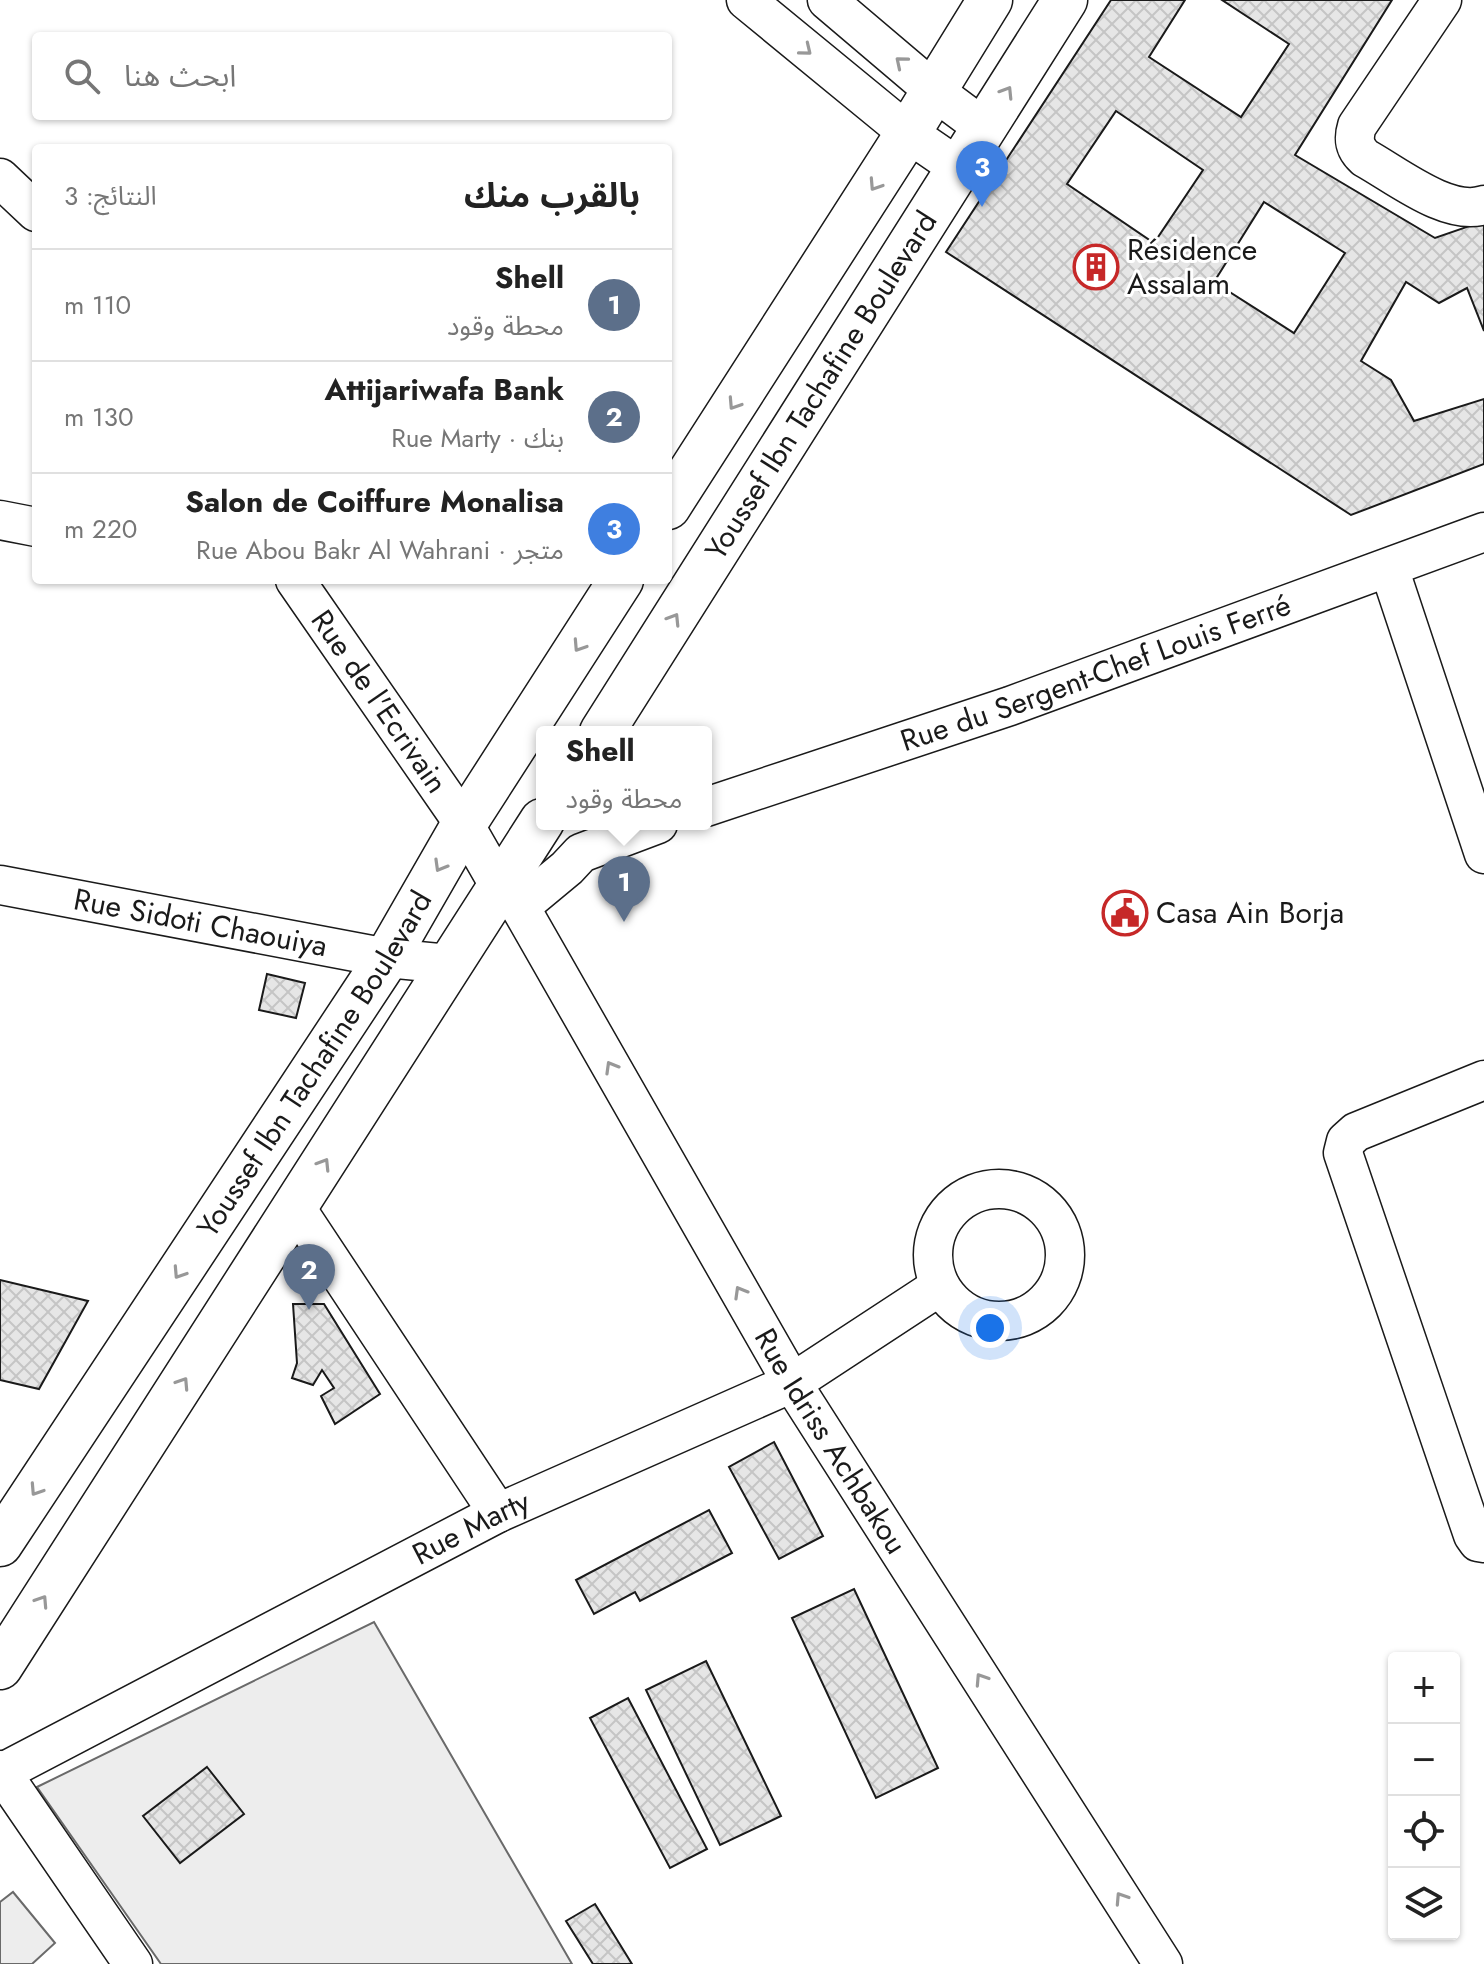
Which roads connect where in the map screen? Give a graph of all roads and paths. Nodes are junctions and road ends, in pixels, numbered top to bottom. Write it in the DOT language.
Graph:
graph roads {
  1 [pos="746,0"];
  2 [pos="827,0"];
  3 [pos="990,0"];
  4 [pos="1065,0"];
  5 [pos="1442,0"];
  6 [pos="933,90"];
  7 [pos="984,128"];
  8 [pos="908,133"];
  9 [pos="959,168"];
  10 [pos="0,178"];
  11 [pos="1484,205"];
  12 [pos="32,208"];
  13 [pos="672,501"];
  14 [pos="0,520"];
  15 [pos="32,526"];
  16 [pos="1484,532"];
  17 [pos="1389,568"];
  18 [pos="298,584"];
  19 [pos="618,584"];
  20 [pos="617,725"];
  21 [pos="712,805"];
  22 [pos="1478,814"];
  23 [pos="464,824"];
  24 [pos="538,830"];
  25 [pos="642,830"];
  26 [pos="1484,854"];
  27 [pos="0,885"];
  28 [pos="510,896"];
  29 [pos="387,958"];
  30 [pos="449,964"];
  31 [pos="1484,1080"];
  32 [pos="296,1208"];
  33 [pos="940,1286"];
  34 [pos="792,1383"];
  35 [pos="498,1513"];
  36 [pos="1484,1543"];
  37 [pos="0,1544"];
  38 [pos="0,1667"];
  39 [pos="1,1771"];
  40 [pos="133,1964"];
  41 [pos="1163,1964"];
  1 -- 8 [label="street, one-way"];
  6 -- 2 [label="street, one-way"];
  3 -- 6 [label="main road, Youssef Ibn Tachafine Boulevard"];
  7 -- 4 [label="main road, Youssef Ibn Tachafine Boulevard, one-way"];
  5 -- 11 [label="street"];
  6 -- 7 [label="street"];
  6 -- 8 [label="main road, Youssef Ibn Tachafine Boulevard"];
  7 -- 9 [label="main road, Youssef Ibn Tachafine Boulevard"];
  8 -- 9 [label="street"];
  8 -- 13 [label="main road, Youssef Ibn Tachafine Boulevard, one-way"];
  20 -- 9 [label="main road, Youssef Ibn Tachafine Boulevard, one-way"];
  10 -- 12 [label="street"];
  14 -- 15 [label="street"];
  16 -- 17 [label="street, Rue du Sergent-Chef Louis Ferré"];
  17 -- 21 [label="street, Rue du Sergent-Chef Louis Ferré"];
  17 -- 22 [label="street"];
  18 -- 23 [label="street, Rue de l'Ecrivain"];
  19 -- 23 [label="main road, Youssef Ibn Tachafine Boulevard, one-way"];
  22 -- 26 [label="street"];
  23 -- 28 [label="street, Rue de l'Ecrivain"];
  23 -- 29 [label="main road, Youssef Ibn Tachafine Boulevard, one-way"];
  24 -- 28 [label="main road, Youssef Ibn Tachafine Boulevard"];
  25 -- 28 [label="street"];
  27 -- 29 [label="street, Rue Sidoti Chaouiya"];
  28 -- 30 [label="main road, Youssef Ibn Tachafine Boulevard"];
  34 -- 28 [label="street, Rue Idriss Achbakou, one-way"];
  29 -- 30 [label="street, Rue Sidoti Chaouiya"];
  29 -- 37 [label="main road, Youssef Ibn Tachafine Boulevard, one-way"];
  32 -- 30 [label="main road, Youssef Ibn Tachafine Boulevard, one-way"];
  31 -- 36 [label="street"];
  32 -- 35 [label="street"];
  38 -- 32 [label="main road, Youssef Ibn Tachafine Boulevard, one-way"];
  33 -- 34 [label="street, Rue Marty"];
  34 -- 35 [label="street, Rue Marty"];
  41 -- 34 [label="street, Rue Idriss Achbakou, one-way"];
  35 -- 39 [label="street, Rue Marty"];
  39 -- 40 [label="street"];
}
